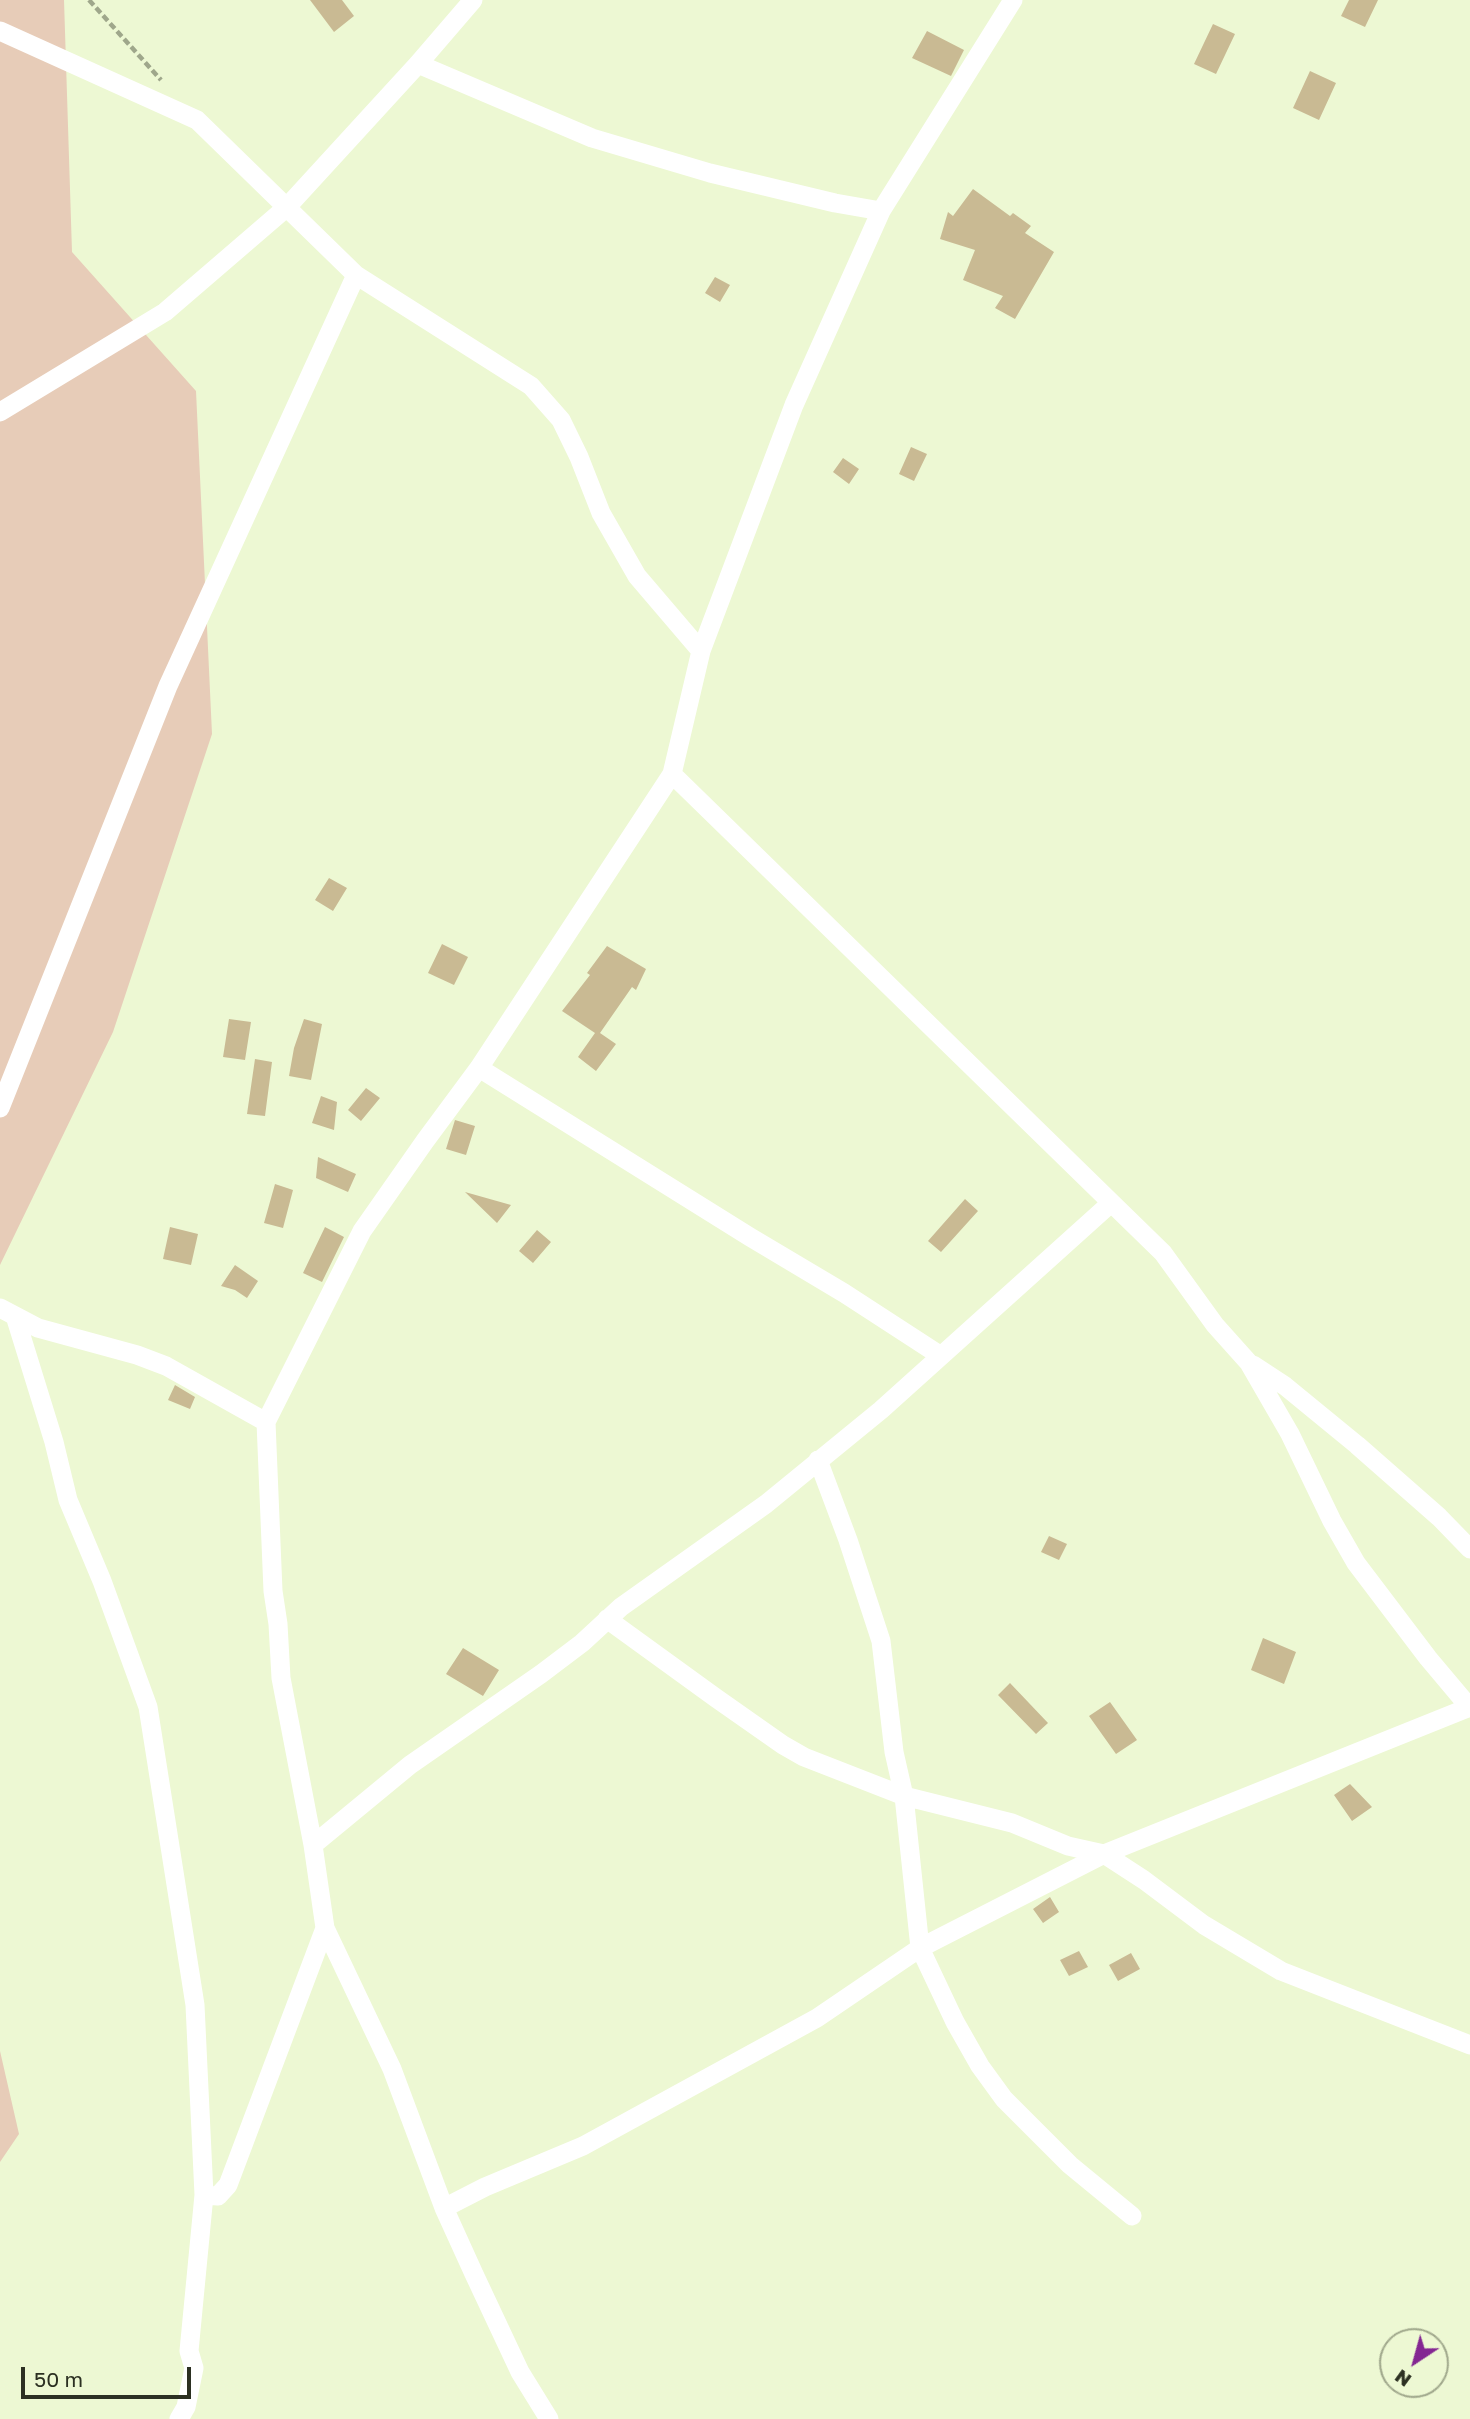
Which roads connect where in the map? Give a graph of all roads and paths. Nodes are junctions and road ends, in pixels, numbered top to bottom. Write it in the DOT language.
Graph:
graph roads {
  1 [pos="89,0"];
  2 [pos="473,0"];
  3 [pos="1013,0"];
  4 [pos="0,31"];
  5 [pos="418,64"];
  6 [pos="170,90"];
  7 [pos="287,207"];
  8 [pos="881,211"];
  9 [pos="356,275"];
  10 [pos="0,412"];
  11 [pos="701,651"];
  12 [pos="672,774"];
  13 [pos="479,1068"];
  14 [pos="0,1108"];
  15 [pos="1111,1203"];
  16 [pos="7,1312"];
  17 [pos="941,1356"];
  18 [pos="1249,1363"];
  19 [pos="266,1422"];
  20 [pos="818,1460"];
  21 [pos="1470,1549"];
  22 [pos="607,1619"];
  23 [pos="1470,1708"];
  24 [pos="904,1796"];
  25 [pos="313,1844"];
  26 [pos="1104,1854"];
  27 [pos="326,1928"];
  28 [pos="919,1948"];
  29 [pos="1470,2045"];
  30 [pos="204,2195"];
  31 [pos="444,2208"];
  32 [pos="1132,2216"];
  33 [pos="179,2419"];
  34 [pos="549,2419"];
  1 -- 6 [label="path"];
  2 -- 5 [label="street"];
  3 -- 8 [label="street"];
  4 -- 7 [label="street"];
  5 -- 7 [label="street"];
  5 -- 8 [label="street"];
  7 -- 9 [label="street"];
  7 -- 10 [label="street"];
  8 -- 11 [label="street"];
  9 -- 11 [label="street"];
  9 -- 14 [label="street"];
  11 -- 12 [label="street"];
  12 -- 13 [label="street"];
  12 -- 15 [label="street"];
  13 -- 17 [label="street"];
  13 -- 19 [label="street"];
  15 -- 17 [label="street"];
  15 -- 18 [label="street"];
  16 -- 19 [label="street"];
  16 -- 30 [label="street"];
  17 -- 20 [label="street"];
  18 -- 21 [label="street"];
  18 -- 23 [label="street"];
  19 -- 25 [label="street"];
  20 -- 22 [label="street"];
  20 -- 24 [label="street"];
  22 -- 24 [label="street"];
  22 -- 25 [label="street"];
  23 -- 26 [label="street"];
  24 -- 26 [label="street"];
  24 -- 28 [label="street"];
  25 -- 27 [label="street"];
  26 -- 28 [label="street"];
  26 -- 29 [label="street"];
  27 -- 30 [label="street"];
  27 -- 31 [label="street"];
  28 -- 31 [label="street"];
  28 -- 32 [label="street"];
  30 -- 33 [label="street"];
  31 -- 34 [label="street"];
}
